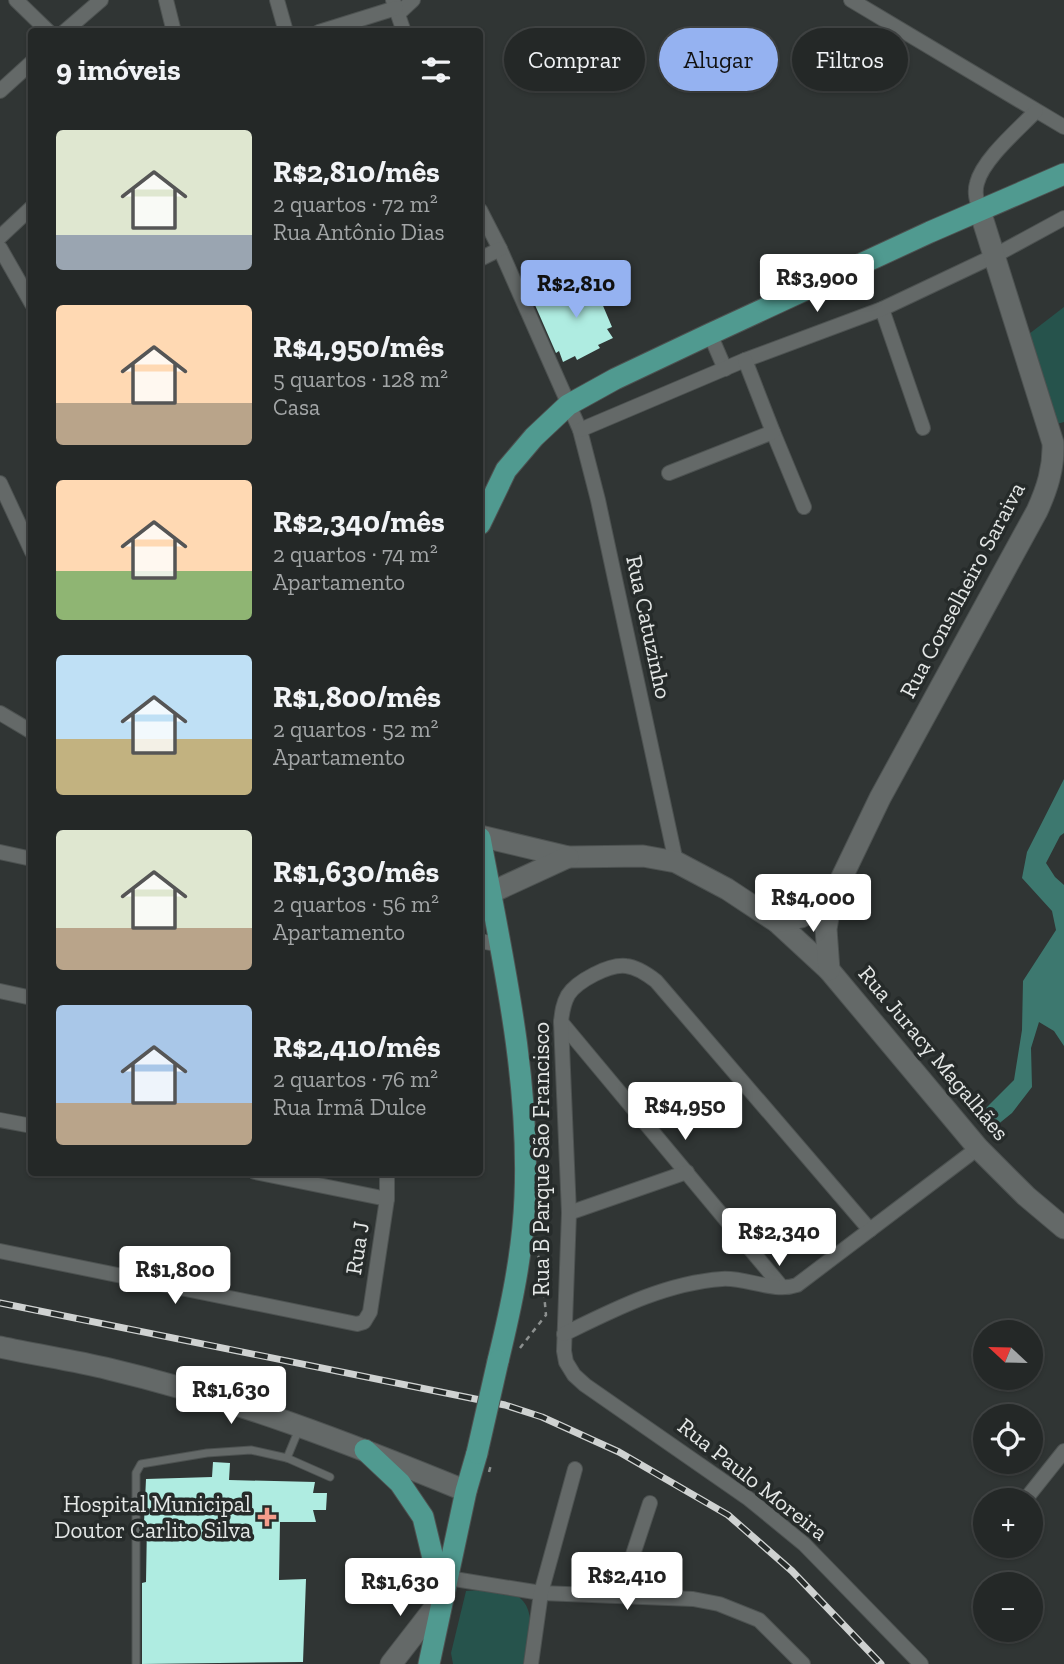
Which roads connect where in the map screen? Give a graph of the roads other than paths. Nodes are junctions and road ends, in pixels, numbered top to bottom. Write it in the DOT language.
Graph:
graph roads {
  1 [pos="16,0"];
  2 [pos="101,0"];
  3 [pos="166,0"];
  4 [pos="277,0"];
  5 [pos="413,0"];
  6 [pos="851,0"];
  7 [pos="396,7"];
  8 [pos="45,28"];
  9 [pos="69,28"];
  10 [pos="173,28"];
  11 [pos="285,28"];
  12 [pos="331,28"];
  13 [pos="403,28"];
  14 [pos="28,66"];
  15 [pos="0,91"];
  16 [pos="1037,111"];
  17 [pos="1064,127"];
  18 [pos="1064,174"];
  19 [pos="28,211"];
  20 [pos="980,211"];
  21 [pos="483,216"];
  22 [pos="1064,218"];
  23 [pos="0,237"];
  24 [pos="0,247"];
  25 [pos="500,249"];
  26 [pos="993,256"];
  27 [pos="483,258"];
  28 [pos="28,297"];
  29 [pos="882,309"];
  30 [pos="710,334"];
  31 [pos="745,360"];
  32 [pos="725,369"];
  33 [pos="568,405"];
  34 [pos="923,428"];
  35 [pos="580,430"];
  36 [pos="773,432"];
  37 [pos="669,473"];
  38 [pos="0,483"];
  39 [pos="804,507"];
  40 [pos="483,518"];
  41 [pos="28,543"];
  42 [pos="0,713"];
  43 [pos="28,730"];
  44 [pos="483,838"];
  45 [pos="0,852"];
  46 [pos="483,854"];
  47 [pos="568,857"];
  48 [pos="28,858"];
  49 [pos="676,862"];
  50 [pos="490,893"];
  51 [pos="831,900"];
  52 [pos="777,922"];
  53 [pos="483,942"];
  54 [pos="501,944"];
  55 [pos="829,970"];
  56 [pos="0,991"];
  57 [pos="28,997"];
  58 [pos="561,1022"];
  59 [pos="0,1120"];
  60 [pos="28,1125"];
  61 [pos="978,1148"];
  62 [pos="687,1172"];
  63 [pos="275,1176"];
  64 [pos="387,1176"];
  65 [pos="387,1199"];
  66 [pos="569,1213"];
  67 [pos="1064,1228"];
  68 [pos="870,1230"];
  69 [pos="0,1251"];
  70 [pos="781,1286"];
  71 [pos="564,1334"];
  72 [pos="0,1347"];
  73 [pos="301,1425"];
  74 [pos="365,1450"];
  75 [pos="1064,1451"];
  76 [pos="287,1458"];
  77 [pos="575,1469"];
  78 [pos="330,1477"];
  79 [pos="1035,1488"];
  80 [pos="466,1491"];
  81 [pos="650,1503"];
  82 [pos="445,1587"];
  83 [pos="541,1593"];
  84 [pos="620,1594"];
  85 [pos="434,1657"];
  86 [pos="136,1664"];
  87 [pos="391,1664"];
  88 [pos="531,1664"];
  89 [pos="803,1664"];
  90 [pos="921,1664"];
  1 -- 8 [label="street"];
  2 -- 9 [label="street"];
  3 -- 10 [label="street"];
  4 -- 11 [label="street"];
  5 -- 7 [label="street"];
  6 -- 16 [label="street"];
  7 -- 12 [label="street"];
  7 -- 13 [label="street"];
  14 -- 15 [label="street"];
  16 -- 17 [label="street"];
  16 -- 20 [label="street"];
  18 -- 20 [label="main road"];
  19 -- 23 [label="street"];
  20 -- 26 [label="street, Rua Conselheiro Saraiva"];
  20 -- 30 [label="main road"];
  21 -- 25 [label="street, Rua Catuzinho"];
  22 -- 26 [label="street"];
  24 -- 28 [label="street"];
  25 -- 27 [label="street"];
  25 -- 33 [label="street, Rua Catuzinho"];
  26 -- 29 [label="street"];
  26 -- 51 [label="street, Rua Conselheiro Saraiva"];
  29 -- 31 [label="street"];
  29 -- 34 [label="street"];
  30 -- 32 [label="street"];
  30 -- 33 [label="main road"];
  31 -- 32 [label="street"];
  31 -- 36 [label="street"];
  32 -- 35 [label="street"];
  33 -- 35 [label="street, Rua Catuzinho"];
  33 -- 40 [label="main road"];
  35 -- 49 [label="street, Rua Catuzinho"];
  36 -- 37 [label="street"];
  36 -- 39 [label="street"];
  38 -- 41 [label="street"];
  42 -- 43 [label="street"];
  44 -- 47 [label="street"];
  45 -- 48 [label="street"];
  46 -- 50 [label="main road"];
  47 -- 49 [label="street, Rua Juracy Magalhães"];
  47 -- 50 [label="street"];
  49 -- 52 [label="street, Rua Juracy Magalhães"];
  50 -- 54 [label="main road"];
  51 -- 52 [label="street"];
  51 -- 55 [label="street, Rua Conselheiro Saraiva"];
  52 -- 55 [label="street, Rua Juracy Magalhães"];
  53 -- 54 [label="street"];
  54 -- 80 [label="main road, bridge"];
  55 -- 61 [label="street, Rua Juracy Magalhães"];
  56 -- 57 [label="street"];
  58 -- 62 [label="street"];
  58 -- 66 [label="street, Rua B Parque São Francisco"];
  58 -- 68 [label="street, Rua B Parque São Francisco"];
  59 -- 60 [label="street"];
  61 -- 67 [label="street, Rua Juracy Magalhães"];
  61 -- 68 [label="street"];
  62 -- 66 [label="street"];
  62 -- 70 [label="street"];
  63 -- 65 [label="street"];
  64 -- 65 [label="street, Rua J"];
  65 -- 69 [label="street, Rua J"];
  66 -- 71 [label="street, Rua B Parque São Francisco"];
  68 -- 70 [label="street"];
  70 -- 71 [label="street"];
  71 -- 90 [label="street, Rua Paulo Moreira"];
  72 -- 73 [label="street"];
  73 -- 74 [label="street"];
  73 -- 76 [label="lane"];
  74 -- 80 [label="street"];
  74 -- 82 [label="main road"];
  75 -- 79 [label="street"];
  76 -- 78 [label="lane"];
  76 -- 86 [label="lane"];
  77 -- 83 [label="street"];
  80 -- 82 [label="main road"];
  81 -- 84 [label="street"];
  82 -- 83 [label="street"];
  82 -- 85 [label="main road"];
  82 -- 87 [label="street"];
  83 -- 84 [label="street"];
  83 -- 88 [label="street"];
  84 -- 89 [label="street"];
}
